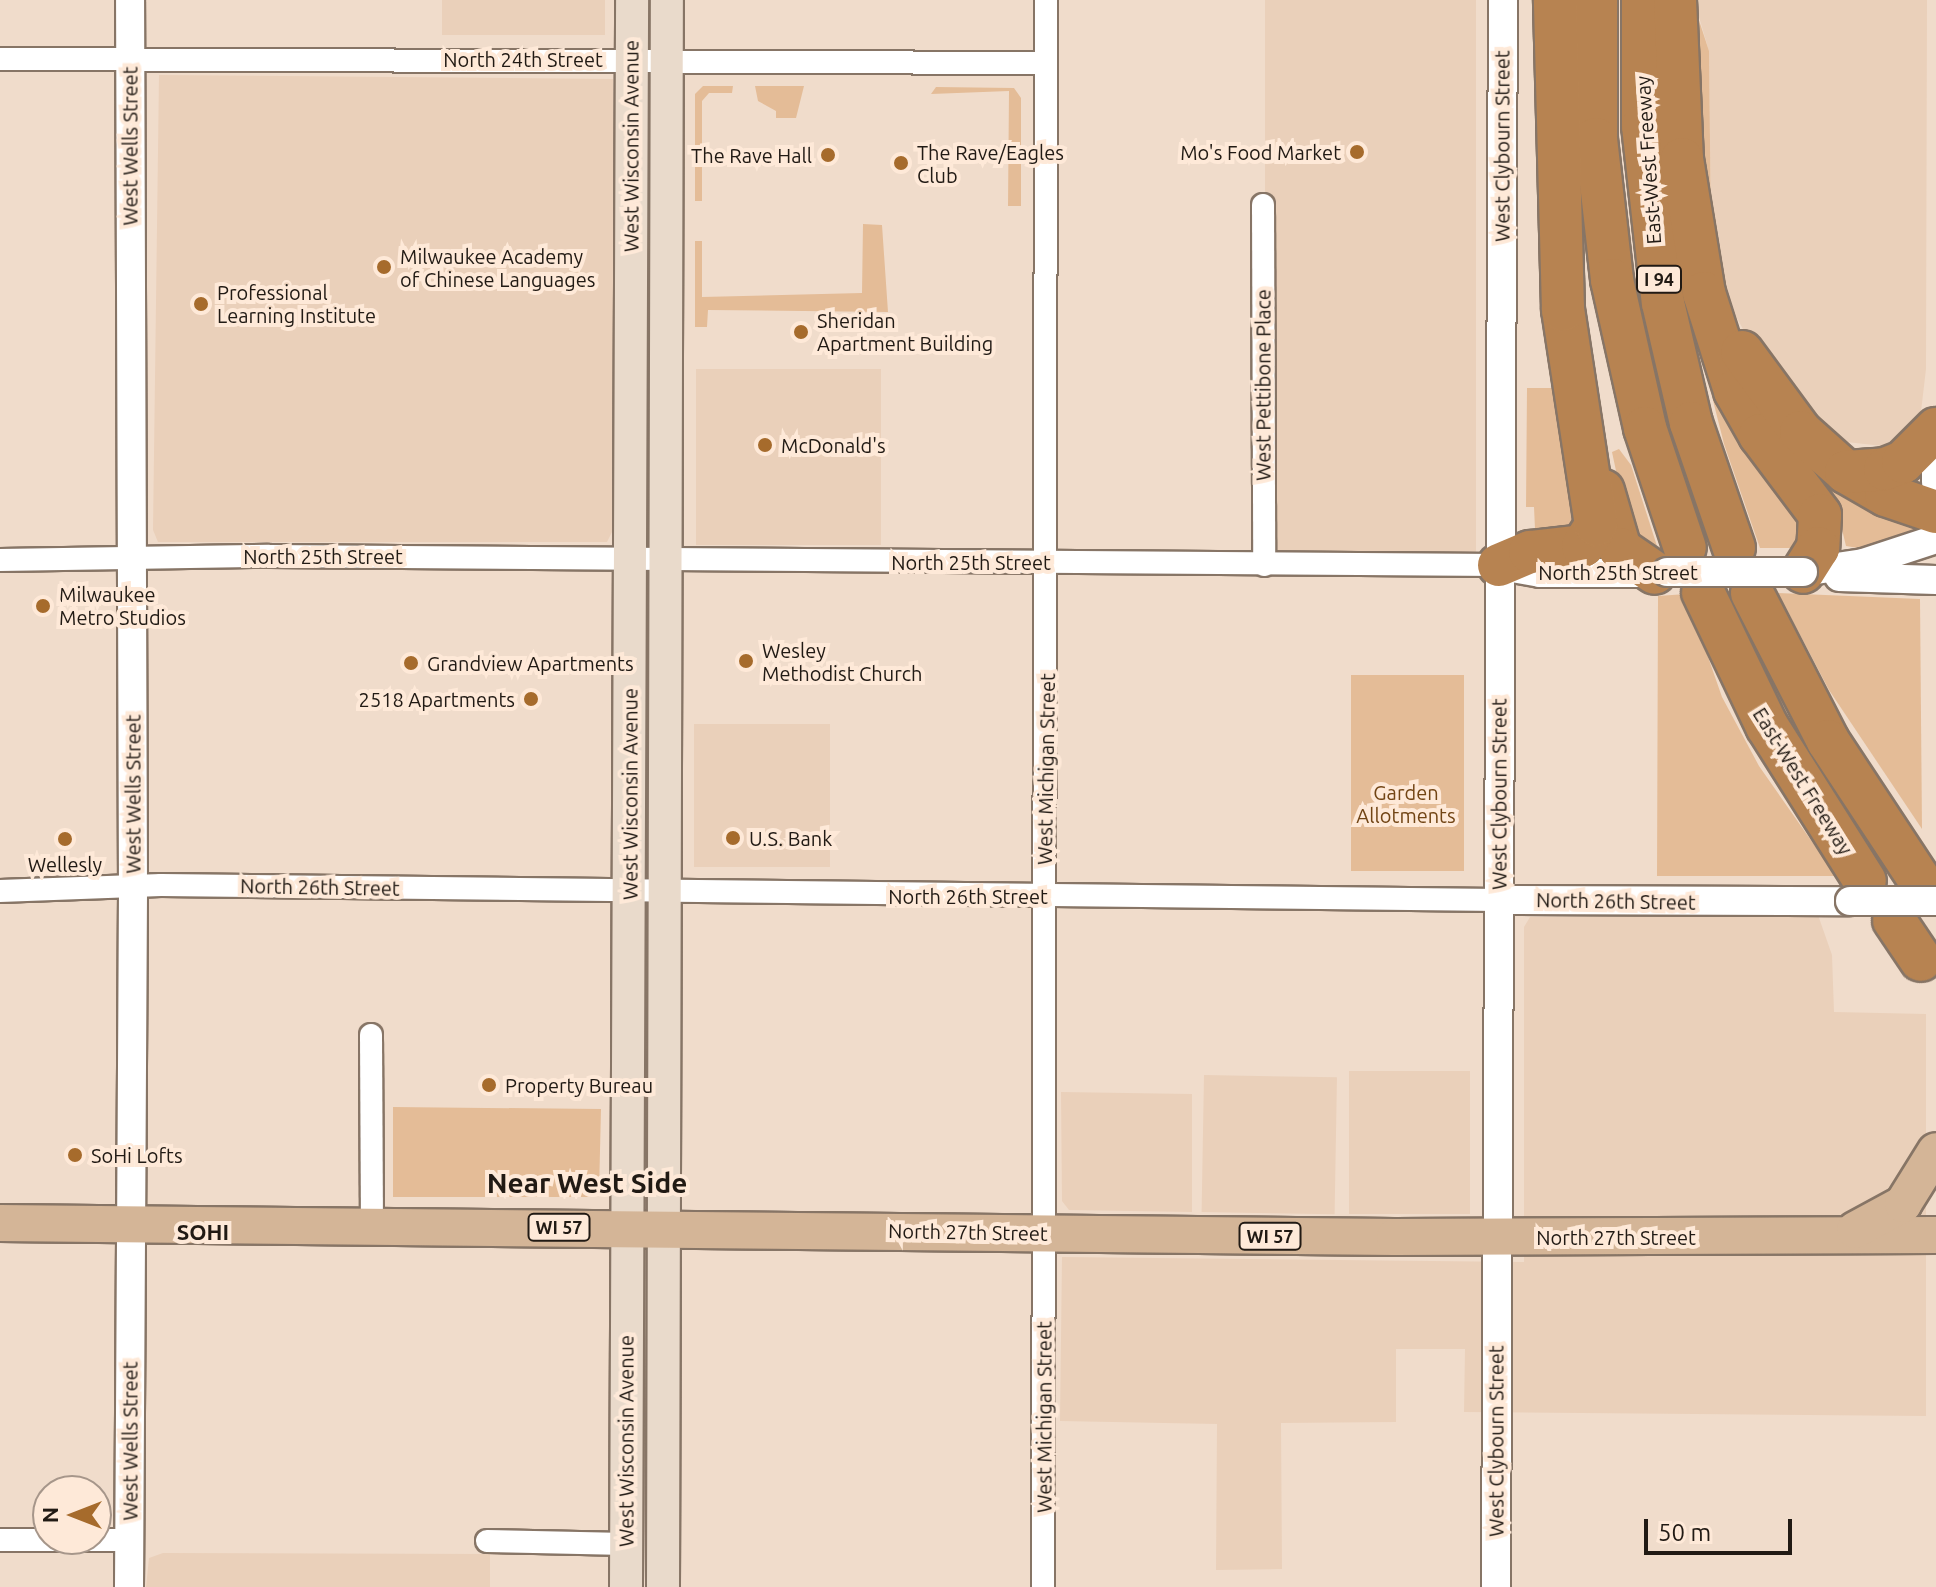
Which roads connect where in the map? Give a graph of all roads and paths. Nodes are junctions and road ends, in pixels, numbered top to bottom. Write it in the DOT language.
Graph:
graph roads {
  1 [pos="130,0"];
  2 [pos="632,0"];
  3 [pos="667,0"];
  4 [pos="1046,0"];
  5 [pos="1503,0"];
  6 [pos="1555,0"];
  7 [pos="1596,0"];
  8 [pos="1643,0"];
  9 [pos="1675,0"];
  10 [pos="0,59"];
  11 [pos="631,59"];
  12 [pos="130,60"];
  13 [pos="666,60"];
  14 [pos="1046,63"];
  15 [pos="1263,205"];
  16 [pos="1693,227"];
  17 [pos="1936,429"];
  18 [pos="1586,437"];
  19 [pos="1936,452"];
  20 [pos="1846,472"];
  21 [pos="1936,482"];
  22 [pos="1936,512"];
  23 [pos="1936,539"];
  24 [pos="1734,548"];
  25 [pos="630,557"];
  26 [pos="132,558"];
  27 [pos="668,558"];
  28 [pos="0,560"];
  29 [pos="1048,562"];
  30 [pos="1264,565"];
  31 [pos="1499,565"];
  32 [pos="1677,571"];
  33 [pos="1803,572"];
  34 [pos="1936,580"];
  35 [pos="1752,593"];
  36 [pos="133,888"];
  37 [pos="1928,890"];
  38 [pos="0,891"];
  39 [pos="1858,891"];
  40 [pos="631,892"];
  41 [pos="666,893"];
  42 [pos="1045,897"];
  43 [pos="1499,900"];
  44 [pos="1894,920"];
  45 [pos="1921,960"];
  46 [pos="371,1035"];
  47 [pos="1936,1151"];
  48 [pos="0,1223"];
  49 [pos="132,1223"];
  50 [pos="372,1226"];
  51 [pos="627,1228"];
  52 [pos="664,1229"];
  53 [pos="1044,1233"];
  54 [pos="1845,1234"];
  55 [pos="1936,1235"];
  56 [pos="1497,1237"];
  57 [pos="626,1508"];
  58 [pos="0,1540"];
  59 [pos="129,1540"];
  60 [pos="487,1541"];
  61 [pos="626,1544"];
  62 [pos="129,1587"];
  63 [pos="626,1587"];
  64 [pos="662,1587"];
  65 [pos="1043,1587"];
  66 [pos="1496,1587"];
  1 -- 12 [label="street, West Wells Street"];
  2 -- 11 [label="main road, West Wisconsin Avenue"];
  3 -- 13 [label="main road, West Wisconsin Avenue"];
  4 -- 14 [label="street, West Michigan Street"];
  5 -- 31 [label="street, West Clybourn Street"];
  6 -- 18 [label="highway"];
  7 -- 32 [label="highway, East-West Freeway / I 94"];
  8 -- 24 [label="highway, East-West Freeway / I 94"];
  9 -- 16 [label="highway"];
  10 -- 12 [label="street, North 24th Street"];
  11 -- 12 [label="street, North 24th Street"];
  11 -- 13 [label="street, North 24th Street"];
  11 -- 25 [label="main road, West Wisconsin Avenue"];
  12 -- 26 [label="street, West Wells Street"];
  13 -- 14 [label="street, North 24th Street"];
  13 -- 27 [label="main road, West Wisconsin Avenue"];
  14 -- 29 [label="street, West Michigan Street"];
  15 -- 30 [label="street, West Pettibone Place"];
  16 -- 20 [label="highway"];
  16 -- 33 [label="highway"];
  17 -- 20 [label="highway"];
  18 -- 31 [label="highway"];
  18 -- 32 [label="highway"];
  19 -- 21 [label="street"];
  20 -- 22 [label="highway"];
  23 -- 33 [label="street, North 25th Street"];
  25 -- 26 [label="street, North 25th Street"];
  25 -- 27 [label="street, North 25th Street"];
  25 -- 40 [label="main road, West Wisconsin Avenue"];
  26 -- 28 [label="street, North 25th Street"];
  26 -- 36 [label="street, West Wells Street"];
  27 -- 29 [label="street, North 25th Street"];
  27 -- 41 [label="main road, West Wisconsin Avenue"];
  29 -- 30 [label="street, North 25th Street"];
  29 -- 42 [label="street, West Michigan Street"];
  30 -- 31 [label="street, North 25th Street"];
  31 -- 32 [label="street, North 25th Street"];
  31 -- 43 [label="street, West Clybourn Street"];
  32 -- 33 [label="street, North 25th Street, bridge"];
  32 -- 39 [label="highway, East-West Freeway / I 94"];
  33 -- 34 [label="street"];
  35 -- 37 [label="highway"];
  36 -- 38 [label="street, North 26th Street"];
  36 -- 40 [label="street, North 26th Street"];
  36 -- 49 [label="street, West Wells Street"];
  37 -- 39 [label="street, North 26th Street, bridge"];
  39 -- 43 [label="street, North 26th Street"];
  40 -- 41 [label="street, North 26th Street"];
  40 -- 51 [label="main road, West Wisconsin Avenue"];
  41 -- 42 [label="street, North 26th Street"];
  41 -- 52 [label="main road, West Wisconsin Avenue"];
  42 -- 43 [label="street, North 26th Street"];
  42 -- 53 [label="street, West Michigan Street"];
  43 -- 56 [label="street, West Clybourn Street"];
  44 -- 45 [label="highway"];
  46 -- 50 [label="street"];
  47 -- 54 [label="main road"];
  48 -- 49 [label="main road, North 27th Street / WI 57"];
  49 -- 50 [label="main road, North 27th Street / WI 57"];
  49 -- 59 [label="street, West Wells Street"];
  50 -- 51 [label="main road, North 27th Street / WI 57"];
  51 -- 52 [label="main road, North 27th Street / WI 57"];
  51 -- 57 [label="main road, West Wisconsin Avenue"];
  52 -- 53 [label="main road, North 27th Street / WI 57"];
  52 -- 64 [label="main road, West Wisconsin Avenue"];
  53 -- 56 [label="main road, North 27th Street / WI 57"];
  53 -- 65 [label="street, West Michigan Street"];
  54 -- 55 [label="main road, North 27th Street / WI 57"];
  54 -- 56 [label="main road, North 27th Street / WI 57"];
  56 -- 66 [label="street, West Clybourn Street"];
  57 -- 61 [label="main road, West Wisconsin Avenue"];
  57 -- 64 [label="main road"];
  58 -- 59 [label="street"];
  59 -- 62 [label="street, West Wells Street"];
  60 -- 61 [label="street"];
  61 -- 63 [label="main road, West Wisconsin Avenue"];
}
